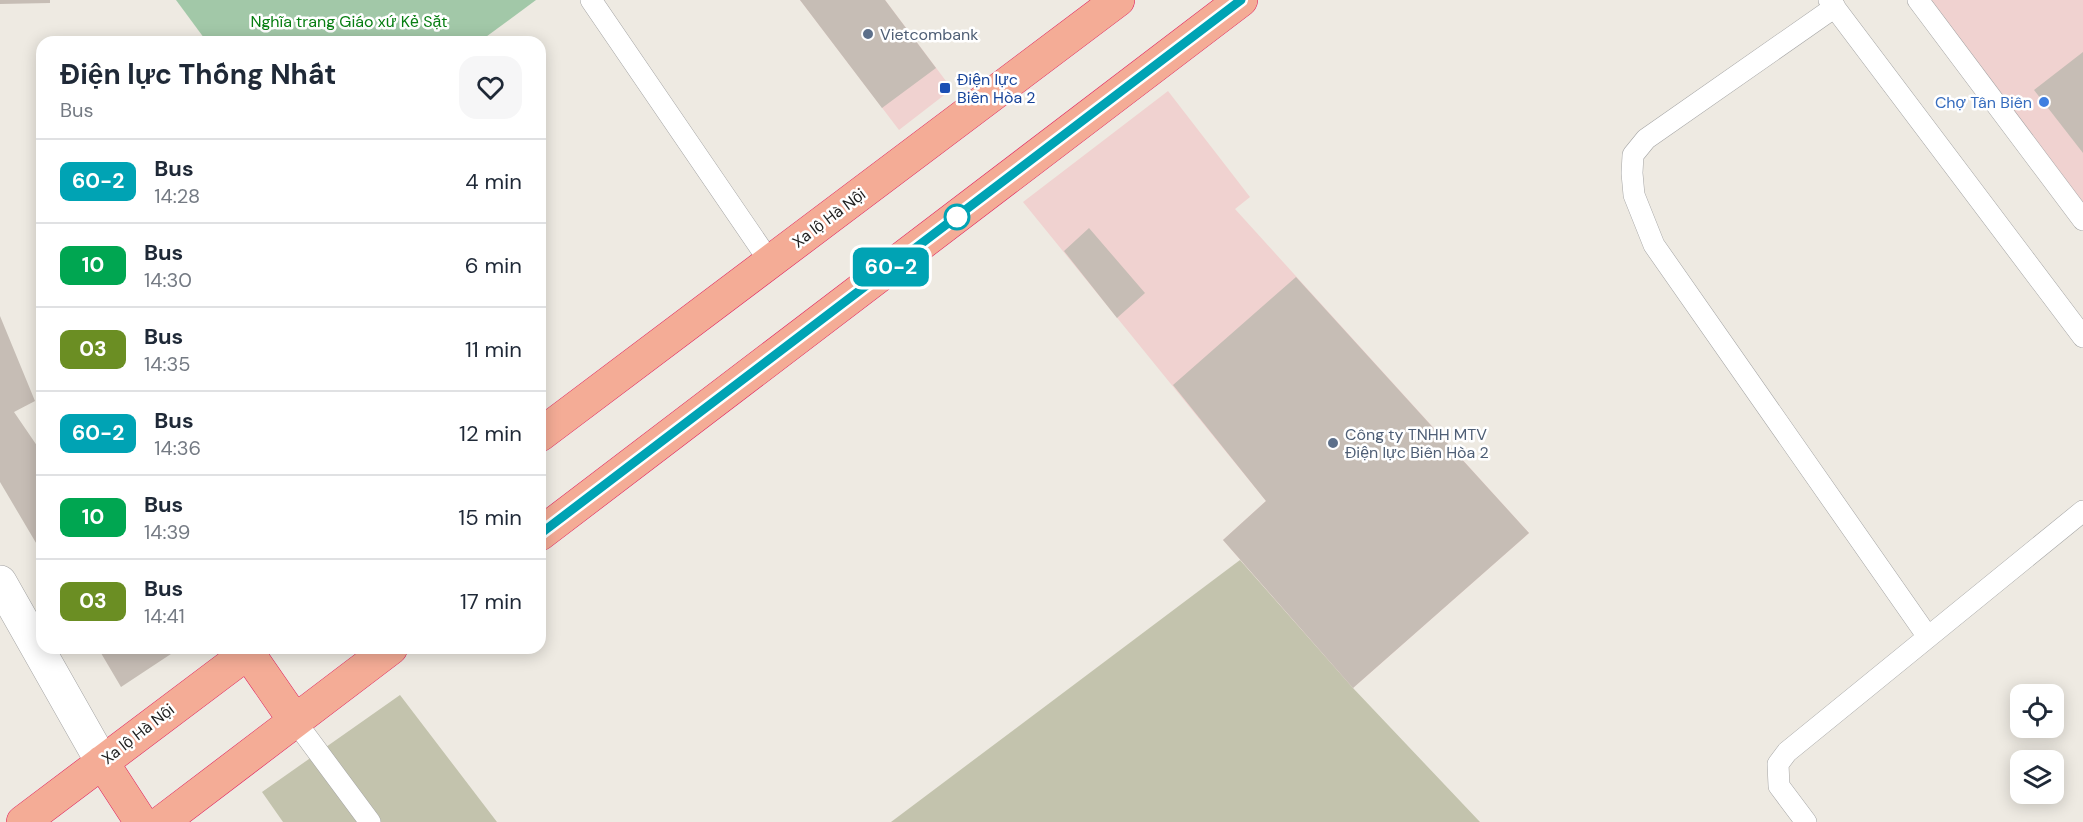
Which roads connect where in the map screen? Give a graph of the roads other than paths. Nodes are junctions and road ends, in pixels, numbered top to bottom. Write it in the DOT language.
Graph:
graph roads {
  1 [pos="591,0"];
  2 [pos="1118,0"];
  3 [pos="1241,0"];
  4 [pos="1918,0"];
  5 [pos="1832,4"];
  6 [pos="2083,220"];
  7 [pos="770,262"];
  8 [pos="2083,337"];
  9 [pos="546,430"];
  10 [pos="2083,511"];
  11 [pos="546,529"];
  12 [pos="0,582"];
  13 [pos="1928,637"];
  14 [pos="36,646"];
  15 [pos="41,654"];
  16 [pos="244,654"];
  17 [pos="252,654"];
  18 [pos="383,654"];
  19 [pos="295,721"];
  20 [pos="102,762"];
  21 [pos="23,822"];
  22 [pos="141,822"];
  23 [pos="162,822"];
  24 [pos="370,822"];
  25 [pos="1806,822"];
  1 -- 7 [label="lane"];
  2 -- 7 [label="highway, Xa lộ Hà Nội"];
  3 -- 11 [label="highway"];
  4 -- 6 [label="lane"];
  5 -- 8 [label="lane"];
  5 -- 13 [label="lane"];
  7 -- 9 [label="highway, Xa lộ Hà Nội"];
  10 -- 13 [label="lane"];
  12 -- 14 [label="street"];
  13 -- 25 [label="lane"];
  15 -- 20 [label="street"];
  16 -- 20 [label="highway, Xa lộ Hà Nội"];
  17 -- 19 [label="highway"];
  18 -- 19 [label="highway"];
  19 -- 23 [label="highway"];
  19 -- 24 [label="lane"];
  20 -- 21 [label="highway, Xa lộ Hà Nội"];
  20 -- 22 [label="highway"];
}
